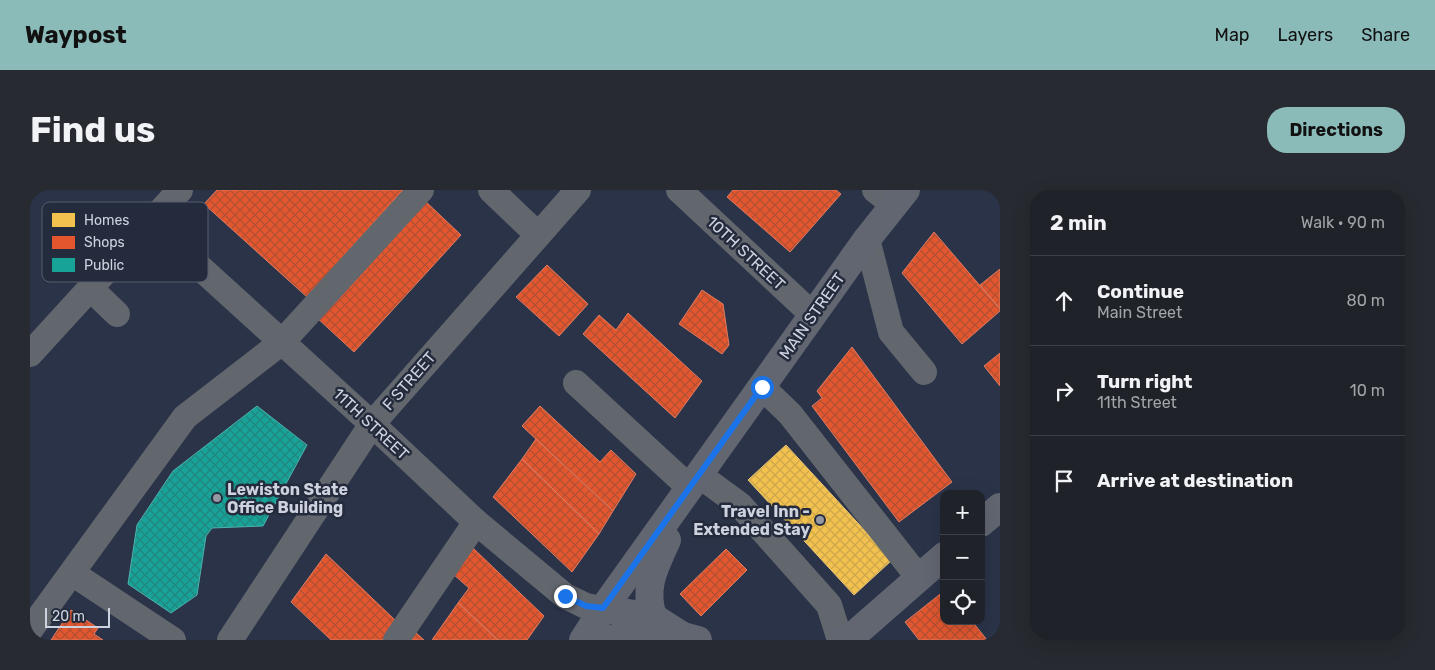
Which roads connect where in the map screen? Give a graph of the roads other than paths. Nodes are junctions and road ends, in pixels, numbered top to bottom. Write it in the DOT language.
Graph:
graph roads {
  1 [pos="180,190"];
  2 [pos="421,190"];
  3 [pos="491,190"];
  4 [pos="578,190"];
  5 [pos="691,194"];
  6 [pos="892,195"];
  7 [pos="169,202"];
  8 [pos="538,236"];
  9 [pos="866,239"];
  10 [pos="208,275"];
  11 [pos="95,282"];
  12 [pos="90,288"];
  13 [pos="117,314"];
  14 [pos="813,315"];
  15 [pos="282,342"];
  16 [pos="30,354"];
  17 [pos="924,372"];
  18 [pos="576,383"];
  19 [pos="762,387"];
  20 [pos="372,424"];
  21 [pos="694,482"];
  22 [pos="1000,507"];
  23 [pos="985,520"];
  24 [pos="476,522"];
  25 [pos="940,560"];
  26 [pos="72,573"];
  27 [pos="919,578"];
  28 [pos="603,608"];
  29 [pos="654,617"];
  30 [pos="30,630"];
  31 [pos="691,638"];
  32 [pos="173,640"];
  33 [pos="230,640"];
  34 [pos="396,640"];
  35 [pos="583,640"];
  36 [pos="609,640"];
  37 [pos="841,640"];
  1 -- 7 [label="street"];
  2 -- 15 [label="street"];
  3 -- 8 [label="street"];
  4 -- 8 [label="street, F STREET"];
  5 -- 14 [label="street, 10TH STREET"];
  6 -- 9 [label="main road, MAIN STREET"];
  8 -- 20 [label="street, F STREET"];
  9 -- 14 [label="main road, MAIN STREET"];
  9 -- 17 [label="street"];
  10 -- 15 [label="street, 11TH STREET"];
  11 -- 12 [label="street"];
  12 -- 13 [label="street"];
  12 -- 16 [label="street"];
  14 -- 19 [label="main road, MAIN STREET"];
  15 -- 20 [label="street, 11TH STREET"];
  15 -- 26 [label="street"];
  18 -- 21 [label="street"];
  19 -- 21 [label="main road, MAIN STREET"];
  19 -- 27 [label="street"];
  20 -- 24 [label="street, 11TH STREET"];
  20 -- 33 [label="street, F STREET"];
  21 -- 28 [label="main road, MAIN STREET"];
  21 -- 29 [label="main road"];
  21 -- 37 [label="street"];
  22 -- 23 [label="main road"];
  24 -- 28 [label="street, 11TH STREET"];
  24 -- 34 [label="street"];
  25 -- 27 [label="main road"];
  26 -- 30 [label="street"];
  26 -- 32 [label="street"];
  27 -- 37 [label="main road"];
  28 -- 29 [label="main road"];
  28 -- 35 [label="main road, MAIN STREET"];
  29 -- 31 [label="main road"];
  31 -- 36 [label="main road"];
}
